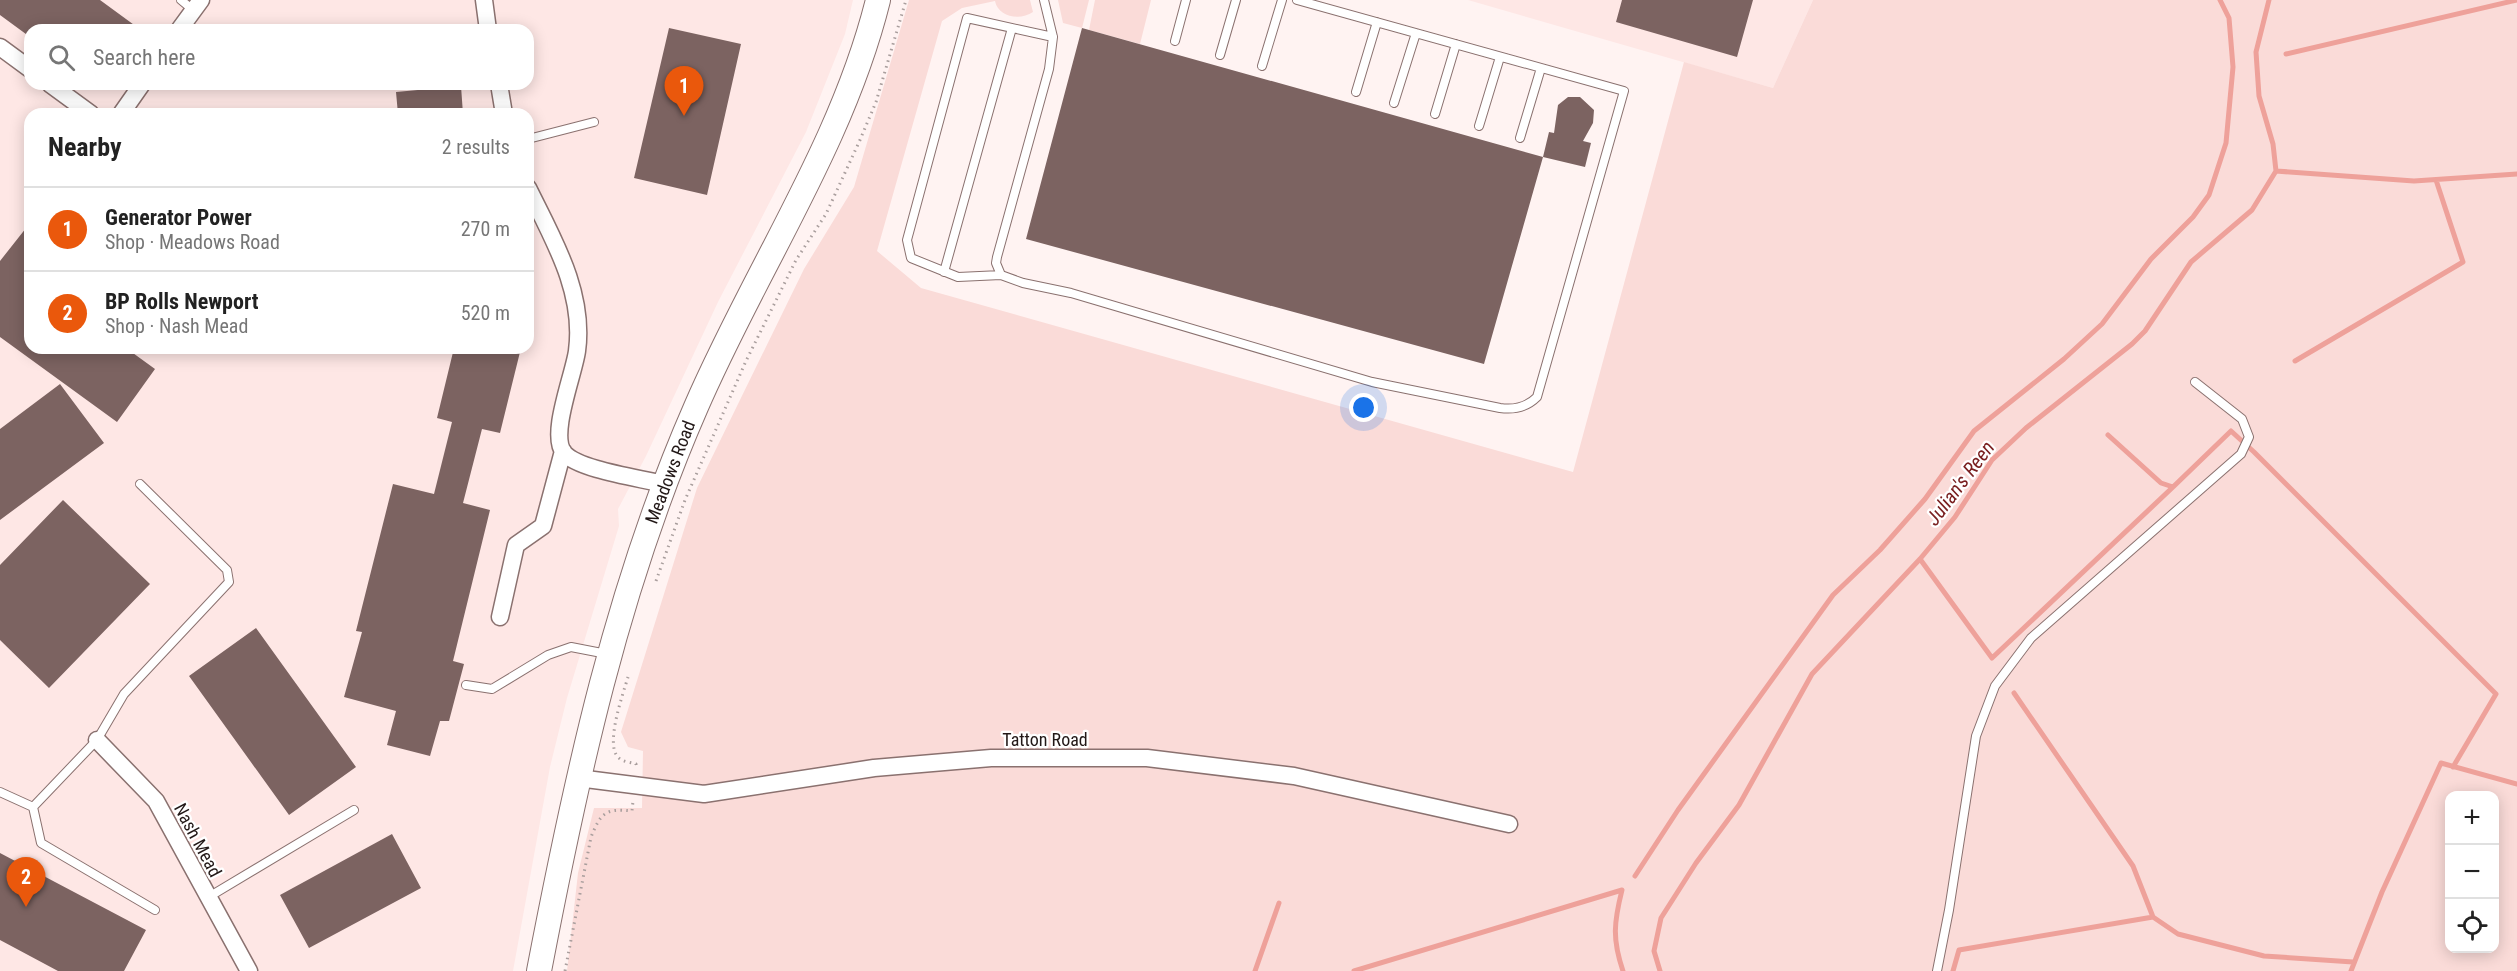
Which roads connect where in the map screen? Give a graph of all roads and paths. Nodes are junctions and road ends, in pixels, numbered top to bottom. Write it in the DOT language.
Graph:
graph roads {
  1 [pos="484,0"];
  2 [pos="878,0"];
  3 [pos="906,0"];
  4 [pos="1044,0"];
  5 [pos="1186,0"];
  6 [pos="1236,0"];
  7 [pos="1282,0"];
  8 [pos="1297,0"];
  9 [pos="192,3"];
  10 [pos="1377,22"];
  11 [pos="182,24"];
  12 [pos="487,24"];
  13 [pos="1012,28"];
  14 [pos="1416,33"];
  15 [pos="1053,37"];
  16 [pos="1175,41"];
  17 [pos="1456,44"];
  18 [pos="0,47"];
  19 [pos="1220,55"];
  20 [pos="1500,57"];
  21 [pos="24,65"];
  22 [pos="1262,66"];
  23 [pos="1541,68"];
  24 [pos="58,90"];
  25 [pos="138,90"];
  26 [pos="500,90"];
  27 [pos="1356,92"];
  28 [pos="1394,103"];
  29 [pos="83,108"];
  30 [pos="125,108"];
  31 [pos="503,108"];
  32 [pos="1435,114"];
  33 [pos="594,122"];
  34 [pos="1479,126"];
  35 [pos="534,137"];
  36 [pos="1520,138"];
  37 [pos="534,200"];
  38 [pos="944,272"];
  39 [pos="1001,275"];
  40 [pos="2195,382"];
  41 [pos="563,452"];
  42 [pos="141,484"];
  43 [pos="663,484"];
  44 [pos="655,583"];
  45 [pos="500,617"];
  46 [pos="608,654"];
  47 [pos="628,674"];
  48 [pos="466,685"];
  49 [pos="97,740"];
  50 [pos="636,764"];
  51 [pos="578,778"];
  52 [pos="0,792"];
  53 [pos="633,798"];
  54 [pos="33,807"];
  55 [pos="354,810"];
  56 [pos="1509,824"];
  57 [pos="207,898"];
  58 [pos="155,910"];
  59 [pos="249,971"];
  60 [pos="539,971"];
  61 [pos="565,971"];
  62 [pos="1937,971"];
  1 -- 12 [label="street"];
  2 -- 43 [label="street, Meadows Road"];
  3 -- 44 [label="path, Meadows Road"];
  4 -- 15 [label="lane"];
  5 -- 16 [label="lane"];
  6 -- 19 [label="lane"];
  7 -- 22 [label="lane"];
  8 -- 10 [label="lane"];
  9 -- 11 [label="street"];
  10 -- 14 [label="lane"];
  10 -- 27 [label="lane"];
  13 -- 15 [label="lane"];
  13 -- 38 [label="lane"];
  13 -- 38 [label="lane"];
  14 -- 17 [label="lane"];
  14 -- 28 [label="lane"];
  15 -- 39 [label="lane"];
  17 -- 20 [label="lane"];
  17 -- 32 [label="lane"];
  18 -- 21 [label="street"];
  20 -- 23 [label="lane"];
  20 -- 34 [label="lane"];
  23 -- 36 [label="lane"];
  23 -- 39 [label="lane"];
  24 -- 29 [label="street"];
  25 -- 30 [label="street"];
  26 -- 31 [label="street"];
  33 -- 35 [label="lane"];
  37 -- 41 [label="street"];
  38 -- 39 [label="lane"];
  40 -- 62 [label="lane"];
  41 -- 43 [label="street"];
  41 -- 45 [label="street"];
  42 -- 49 [label="lane"];
  43 -- 46 [label="street, Meadows Road"];
  46 -- 48 [label="lane"];
  46 -- 51 [label="street, Meadows Road"];
  47 -- 50 [label="path"];
  49 -- 54 [label="lane"];
  49 -- 57 [label="street, Nash Mead"];
  51 -- 56 [label="street, Tatton Road"];
  51 -- 60 [label="street, Meadows Road"];
  52 -- 54 [label="lane"];
  53 -- 61 [label="path"];
  54 -- 58 [label="lane"];
  55 -- 57 [label="lane"];
  57 -- 59 [label="street, Nash Mead"];
}
